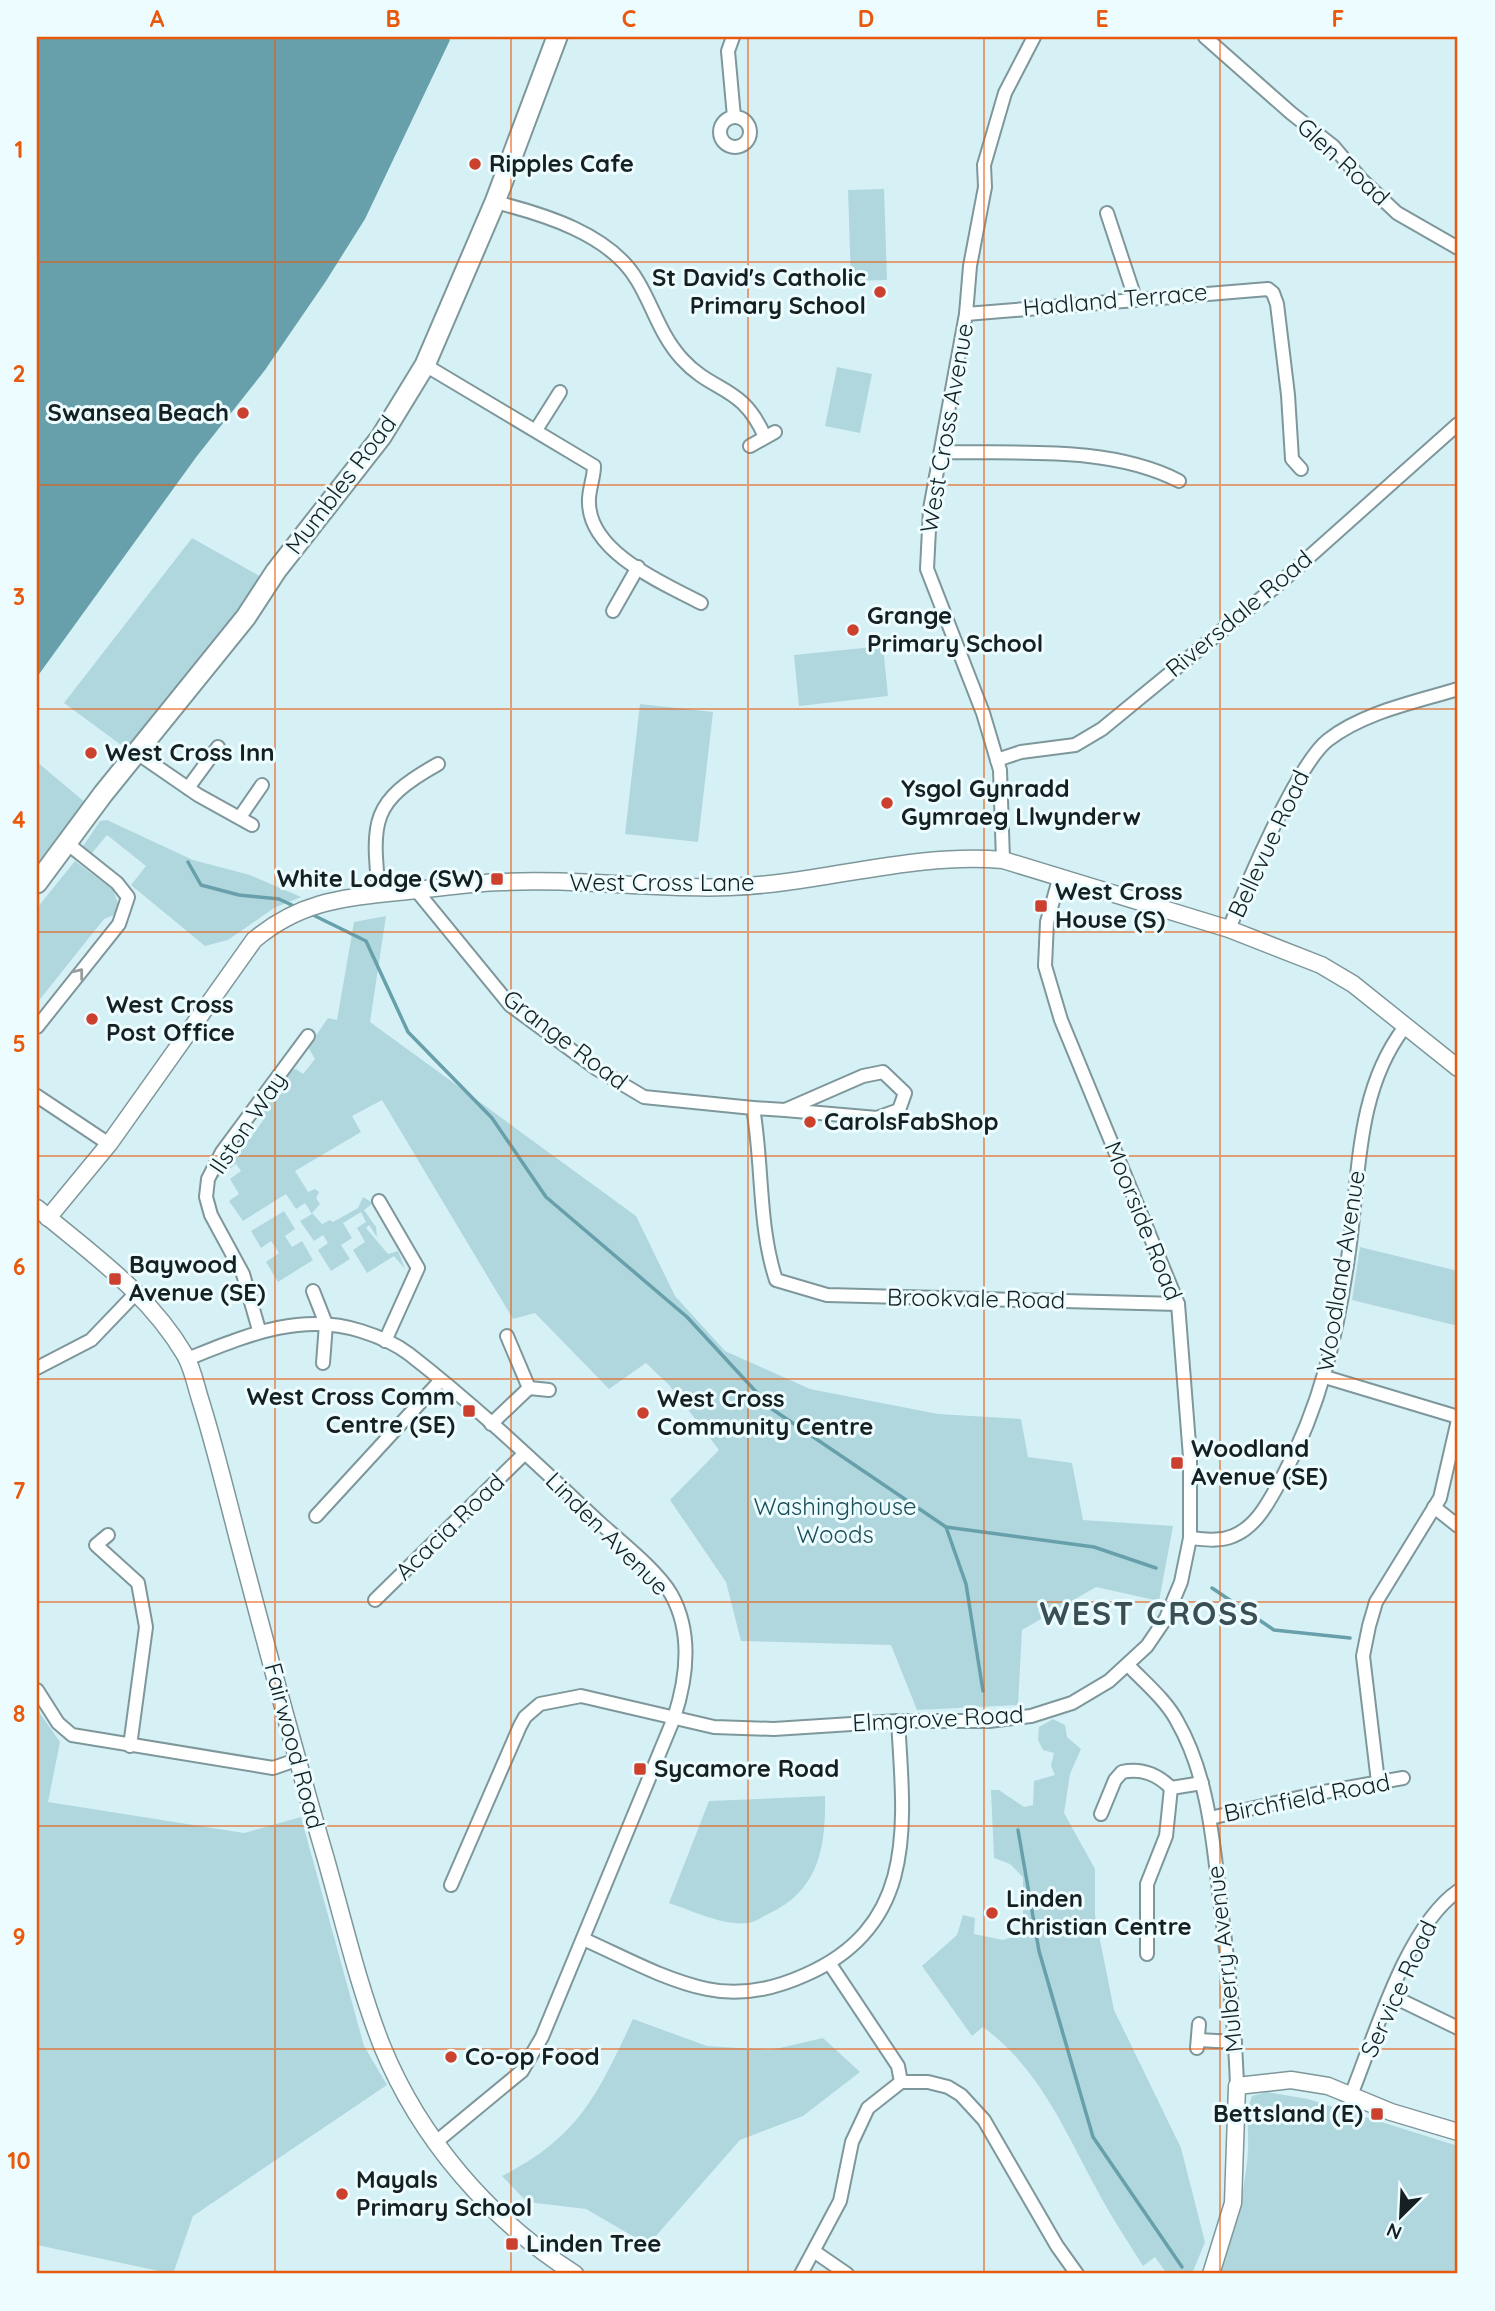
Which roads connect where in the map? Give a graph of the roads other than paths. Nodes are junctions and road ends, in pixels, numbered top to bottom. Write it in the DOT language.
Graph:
graph roads {
  1 [pos="557,37"];
  2 [pos="733,37"];
  3 [pos="1034,37"];
  4 [pos="1205,37"];
  5 [pos="734,117"];
  6 [pos="495,202"];
  7 [pos="1107,213"];
  8 [pos="1458,248"];
  9 [pos="1135,298"];
  10 [pos="967,314"];
  11 [pos="425,365"];
  12 [pos="560,392"];
  13 [pos="1458,424"];
  14 [pos="536,430"];
  15 [pos="750,446"];
  16 [pos="941,452"];
  17 [pos="1301,469"];
  18 [pos="1179,481"];
  19 [pos="638,567"];
  20 [pos="702,603"];
  21 [pos="613,611"];
  22 [pos="1458,689"];
  23 [pos="218,747"];
  24 [pos="137,752"];
  25 [pos="997,760"];
  26 [pos="438,764"];
  27 [pos="261,785"];
  28 [pos="188,788"];
  29 [pos="240,817"];
  30 [pos="252,825"];
  31 [pos="68,844"];
  32 [pos="1003,860"];
  33 [pos="1060,876"];
  34 [pos="37,883"];
  35 [pos="416,890"];
  36 [pos="379,894"];
  37 [pos="1229,929"];
  38 [pos="37,1027"];
  39 [pos="1404,1028"];
  40 [pos="308,1037"];
  41 [pos="1458,1068"];
  42 [pos="37,1096"];
  43 [pos="753,1108"];
  44 [pos="785,1110"];
  45 [pos="109,1144"];
  46 [pos="379,1201"];
  47 [pos="43,1213"];
  48 [pos="313,1291"];
  49 [pos="137,1292"];
  50 [pos="1178,1304"];
  51 [pos="326,1324"];
  52 [pos="259,1331"];
  53 [pos="508,1336"];
  54 [pos="385,1341"];
  55 [pos="187,1359"];
  56 [pos="323,1363"];
  57 [pos="37,1368"];
  58 [pos="1325,1377"];
  59 [pos="440,1381"];
  60 [pos="529,1388"];
  61 [pos="550,1390"];
  62 [pos="1458,1418"];
  63 [pos="491,1424"];
  64 [pos="524,1454"];
  65 [pos="1434,1507"];
  66 [pos="316,1516"];
  67 [pos="1458,1526"];
  68 [pos="108,1535"];
  69 [pos="1190,1538"];
  70 [pos="375,1600"];
  71 [pos="1166,1618"];
  72 [pos="1128,1665"];
  73 [pos="37,1690"];
  74 [pos="674,1718"];
  75 [pos="898,1721"];
  76 [pos="130,1746"];
  77 [pos="296,1760"];
  78 [pos="1403,1779"];
  79 [pos="1378,1782"];
  80 [pos="1202,1783"];
  81 [pos="1171,1788"];
  82 [pos="1101,1814"];
  83 [pos="1210,1818"];
  84 [pos="451,1885"];
  85 [pos="1458,1891"];
  86 [pos="583,1939"];
  87 [pos="1147,1954"];
  88 [pos="830,1964"];
  89 [pos="1392,1996"];
  90 [pos="1199,2024"];
  91 [pos="1458,2028"];
  92 [pos="1235,2042"];
  93 [pos="901,2082"];
  94 [pos="1237,2095"];
  95 [pos="1351,2095"];
  96 [pos="1458,2133"];
  97 [pos="436,2142"];
  98 [pos="815,2252"];
  99 [pos="575,2274"];
  100 [pos="801,2274"];
  101 [pos="848,2274"];
  102 [pos="1077,2274"];
  103 [pos="1211,2274"];
  1 -- 6 [label="main road, Mumbles Road"];
  2 -- 5 [label="street"];
  3 -- 10 [label="street, West Cross Avenue"];
  4 -- 8 [label="street, Glen Road"];
  6 -- 11 [label="main road, Mumbles Road"];
  6 -- 15 [label="street"];
  7 -- 9 [label="street"];
  9 -- 10 [label="street, Hadland Terrace"];
  9 -- 17 [label="street, Hadland Terrace"];
  10 -- 16 [label="street, West Cross Avenue"];
  11 -- 14 [label="street"];
  11 -- 24 [label="main road, Mumbles Road"];
  12 -- 14 [label="street"];
  13 -- 25 [label="street, Riversdale Road"];
  14 -- 19 [label="street"];
  16 -- 18 [label="street"];
  16 -- 25 [label="street, West Cross Avenue"];
  19 -- 20 [label="street"];
  19 -- 21 [label="street"];
  22 -- 37 [label="street, Bellevue Road"];
  23 -- 28 [label="street"];
  24 -- 28 [label="street"];
  24 -- 31 [label="main road, Mumbles Road"];
  25 -- 32 [label="street, West Cross Avenue"];
  26 -- 36 [label="street"];
  27 -- 29 [label="street"];
  28 -- 29 [label="street"];
  29 -- 30 [label="street"];
  31 -- 34 [label="main road, Mumbles Road"];
  38 -- 31 [label="street, one-way"];
  32 -- 33 [label="street, West Cross Lane"];
  32 -- 35 [label="street, West Cross Lane"];
  33 -- 37 [label="street, West Cross Lane"];
  33 -- 50 [label="street, Moorside Road"];
  35 -- 36 [label="street, West Cross Lane"];
  35 -- 43 [label="street, Grange Road"];
  36 -- 45 [label="street, West Cross Lane"];
  37 -- 39 [label="street, West Cross Lane"];
  39 -- 41 [label="street, West Cross Lane"];
  39 -- 58 [label="street, Woodland Avenue"];
  40 -- 52 [label="street, Ilston Way"];
  42 -- 45 [label="street"];
  43 -- 44 [label="street, Grange Road"];
  43 -- 50 [label="street, Brookvale Road"];
  44 -- 44 [label="street, Grange Road"];
  45 -- 47 [label="street, West Cross Lane"];
  46 -- 54 [label="street"];
  47 -- 49 [label="street, Fairwood Road"];
  48 -- 51 [label="street"];
  49 -- 55 [label="street, Fairwood Road"];
  49 -- 57 [label="street"];
  50 -- 69 [label="street, Moorside Road"];
  51 -- 52 [label="street, Linden Avenue"];
  51 -- 54 [label="street, Linden Avenue"];
  51 -- 56 [label="street"];
  52 -- 55 [label="street, Linden Avenue"];
  53 -- 60 [label="street"];
  54 -- 59 [label="street, Linden Avenue"];
  55 -- 77 [label="street, Fairwood Road"];
  58 -- 62 [label="street"];
  58 -- 69 [label="street, Woodland Avenue"];
  59 -- 63 [label="street, Linden Avenue"];
  59 -- 66 [label="street"];
  60 -- 61 [label="street"];
  60 -- 63 [label="street"];
  62 -- 65 [label="street"];
  63 -- 64 [label="street, Linden Avenue"];
  64 -- 70 [label="street, Acacia Road"];
  64 -- 74 [label="street, Linden Avenue"];
  65 -- 67 [label="street"];
  65 -- 79 [label="street"];
  68 -- 76 [label="street"];
  69 -- 71 [label="street, Moorside Road"];
  71 -- 72 [label="street, Elmgrove Road"];
  72 -- 75 [label="street, Elmgrove Road"];
  72 -- 80 [label="street, Mulberry Avenue"];
  73 -- 76 [label="street"];
  74 -- 75 [label="street, Elmgrove Road"];
  74 -- 84 [label="street"];
  74 -- 86 [label="street, Linden Avenue"];
  75 -- 88 [label="street"];
  76 -- 77 [label="street"];
  77 -- 97 [label="street, Fairwood Road"];
  78 -- 79 [label="street, Birchfield Road"];
  79 -- 83 [label="street, Birchfield Road"];
  80 -- 81 [label="street"];
  80 -- 83 [label="street, Mulberry Avenue"];
  81 -- 82 [label="street"];
  81 -- 87 [label="street"];
  83 -- 92 [label="street, Mulberry Avenue"];
  85 -- 89 [label="street, Service Road"];
  86 -- 88 [label="street"];
  86 -- 97 [label="street, Linden Avenue"];
  88 -- 93 [label="street"];
  89 -- 91 [label="street"];
  89 -- 95 [label="street, Service Road"];
  90 -- 92 [label="street"];
  92 -- 94 [label="street, Mulberry Avenue"];
  93 -- 98 [label="street"];
  93 -- 102 [label="street"];
  94 -- 95 [label="street"];
  94 -- 103 [label="street, Mulberry Avenue"];
  95 -- 96 [label="street"];
  97 -- 99 [label="street, Fairwood Road"];
  98 -- 100 [label="street"];
  98 -- 101 [label="street"];
}
